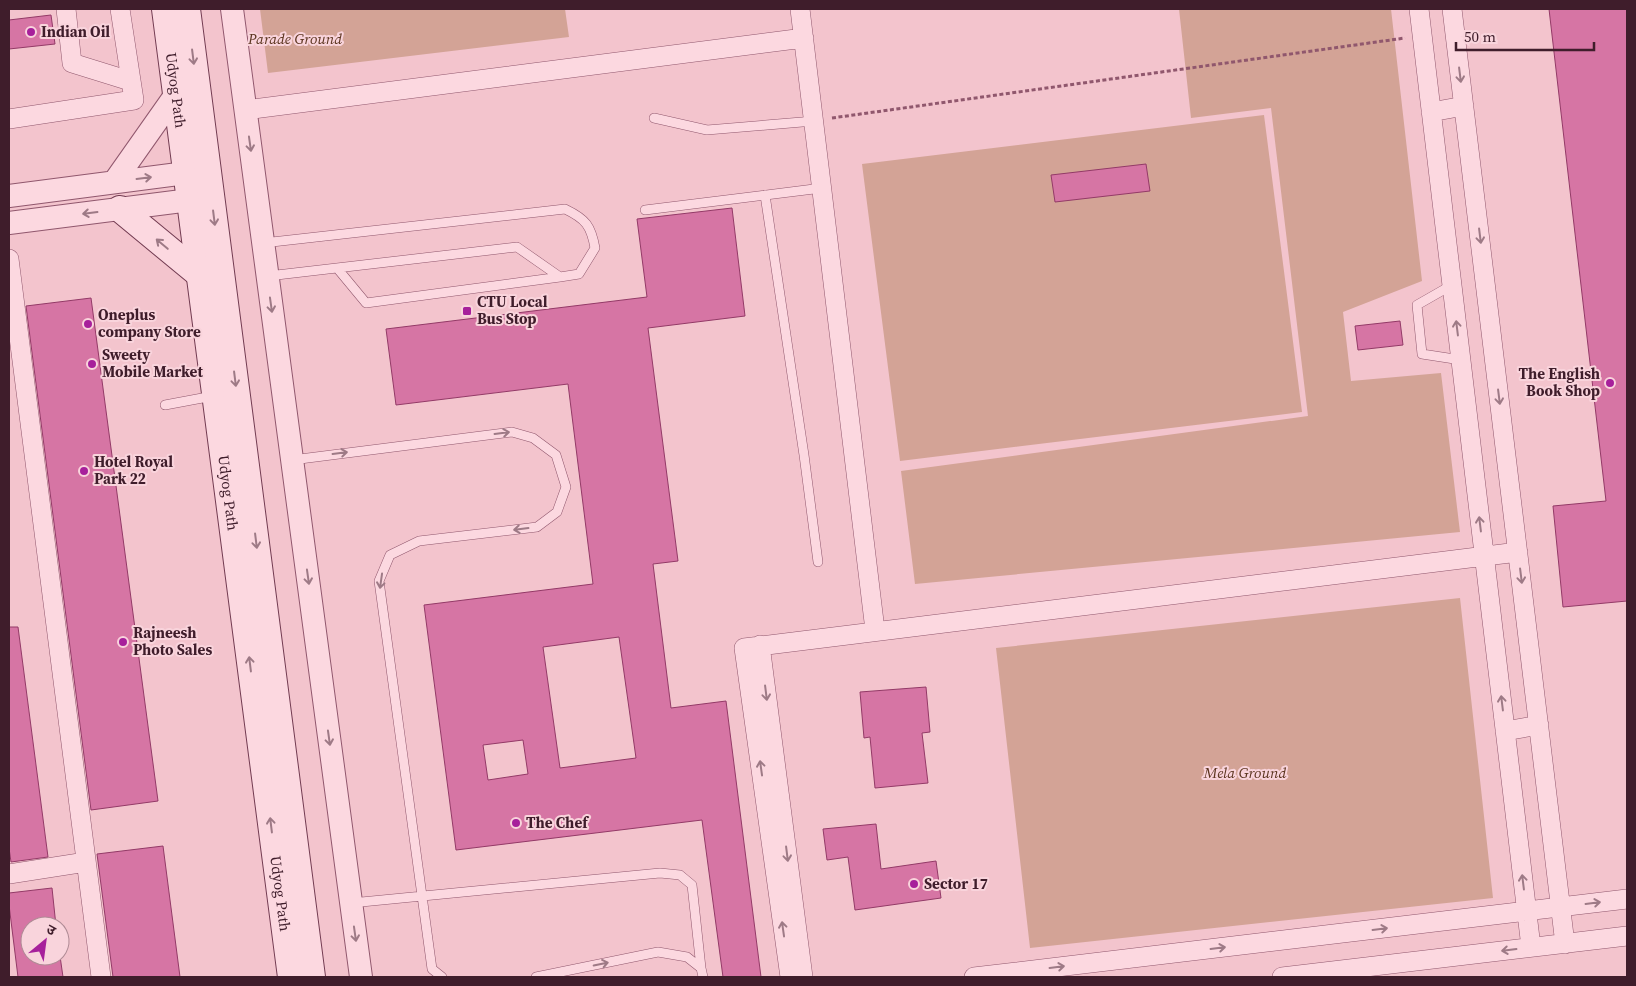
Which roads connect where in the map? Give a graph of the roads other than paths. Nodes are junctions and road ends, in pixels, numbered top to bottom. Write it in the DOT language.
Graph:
graph roads {
  1 [pos="66,9"];
  2 [pos="120,9"];
  3 [pos="165,9"];
  4 [pos="187,9"];
  5 [pos="232,9"];
  6 [pos="800,9"];
  7 [pos="1419,9"];
  8 [pos="1452,9"];
  9 [pos="804,38"];
  10 [pos="130,81"];
  11 [pos="176,94"];
  12 [pos="1464,106"];
  13 [pos="246,110"];
  14 [pos="1431,112"];
  15 [pos="9,118"];
  16 [pos="654,118"];
  17 [pos="814,121"];
  18 [pos="186,173"];
  19 [pos="114,182"];
  20 [pos="822,188"];
  21 [pos="765,195"];
  22 [pos="9,196"];
  23 [pos="190,200"];
  24 [pos="120,209"];
  25 [pos="645,210"];
  26 [pos="9,223"];
  27 [pos="263,244"];
  28 [pos="9,260"];
  29 [pos="337,268"];
  30 [pos="200,275"];
  31 [pos="268,276"];
  32 [pos="560,277"];
  33 [pos="1452,285"];
  34 [pos="12,310"];
  35 [pos="1461,360"];
  36 [pos="215,396"];
  37 [pos="164,405"];
  38 [pos="292,460"];
  39 [pos="1518,552"];
  40 [pos="1484,556"];
  41 [pos="818,562"];
  42 [pos="875,630"];
  43 [pos="760,645"];
  44 [pos="1539,725"];
  45 [pos="1505,731"];
  46 [pos="86,862"];
  47 [pos="9,874"];
  48 [pos="422,896"];
  49 [pos="1627,899"];
  50 [pos="351,903"];
  51 [pos="1561,907"];
  52 [pos="1527,911"];
  53 [pos="1627,936"];
  54 [pos="1565,944"];
  55 [pos="1531,948"];
  56 [pos="701,968"];
  57 [pos="101,977"];
  58 [pos="291,977"];
  59 [pos="312,977"];
  60 [pos="361,977"];
  61 [pos="442,977"];
  62 [pos="536,977"];
  63 [pos="703,977"];
  64 [pos="790,977"];
  65 [pos="803,977"];
  66 [pos="978,977"];
  67 [pos="1282,977"];
  1 -- 10 [label="street"];
  2 -- 10 [label="street"];
  3 -- 11 [label="main road, Udyog Path"];
  4 -- 59 [label="main road, Udyog Path, one-way"];
  5 -- 13 [label="street"];
  6 -- 9 [label="street"];
  7 -- 14 [label="street"];
  8 -- 12 [label="street, one-way"];
  9 -- 13 [label="street"];
  9 -- 17 [label="street"];
  10 -- 15 [label="street"];
  11 -- 18 [label="main road, Udyog Path"];
  11 -- 19 [label="street"];
  12 -- 14 [label="street"];
  12 -- 39 [label="street, one-way"];
  13 -- 27 [label="street, one-way"];
  14 -- 33 [label="street"];
  16 -- 17 [label="lane"];
  17 -- 20 [label="street"];
  19 -- 18 [label="street, one-way"];
  18 -- 23 [label="main road, Udyog Path"];
  19 -- 22 [label="street"];
  20 -- 21 [label="lane"];
  20 -- 42 [label="street"];
  21 -- 25 [label="lane"];
  21 -- 41 [label="lane"];
  23 -- 24 [label="street"];
  23 -- 30 [label="main road, Udyog Path"];
  24 -- 26 [label="street, one-way"];
  30 -- 24 [label="main road, one-way"];
  27 -- 31 [label="street"];
  27 -- 32 [label="lane"];
  28 -- 34 [label="street"];
  29 -- 31 [label="lane"];
  29 -- 32 [label="lane"];
  29 -- 32 [label="lane"];
  30 -- 36 [label="main road, Udyog Path"];
  31 -- 38 [label="street, one-way"];
  35 -- 33 [label="street, one-way"];
  33 -- 35 [label="lane"];
  34 -- 46 [label="street"];
  40 -- 35 [label="street, one-way"];
  36 -- 37 [label="lane"];
  58 -- 36 [label="main road, Udyog Path, one-way"];
  38 -- 48 [label="lane, one-way"];
  38 -- 50 [label="street, one-way"];
  39 -- 40 [label="street"];
  39 -- 44 [label="street, one-way"];
  40 -- 42 [label="street"];
  45 -- 40 [label="street, one-way"];
  42 -- 43 [label="street"];
  64 -- 43 [label="street, one-way"];
  43 -- 65 [label="street, one-way"];
  44 -- 45 [label="street"];
  44 -- 51 [label="street"];
  52 -- 45 [label="street, one-way"];
  46 -- 47 [label="street"];
  46 -- 57 [label="street"];
  48 -- 50 [label="lane"];
  48 -- 56 [label="lane"];
  48 -- 61 [label="lane"];
  51 -- 49 [label="street, one-way"];
  50 -- 60 [label="street, one-way"];
  51 -- 52 [label="street"];
  51 -- 54 [label="street"];
  52 -- 55 [label="street"];
  66 -- 52 [label="street, one-way"];
  53 -- 54 [label="street"];
  54 -- 55 [label="street"];
  55 -- 67 [label="street, one-way"];
  62 -- 56 [label="lane, one-way"];
  56 -- 63 [label="lane"];
}
